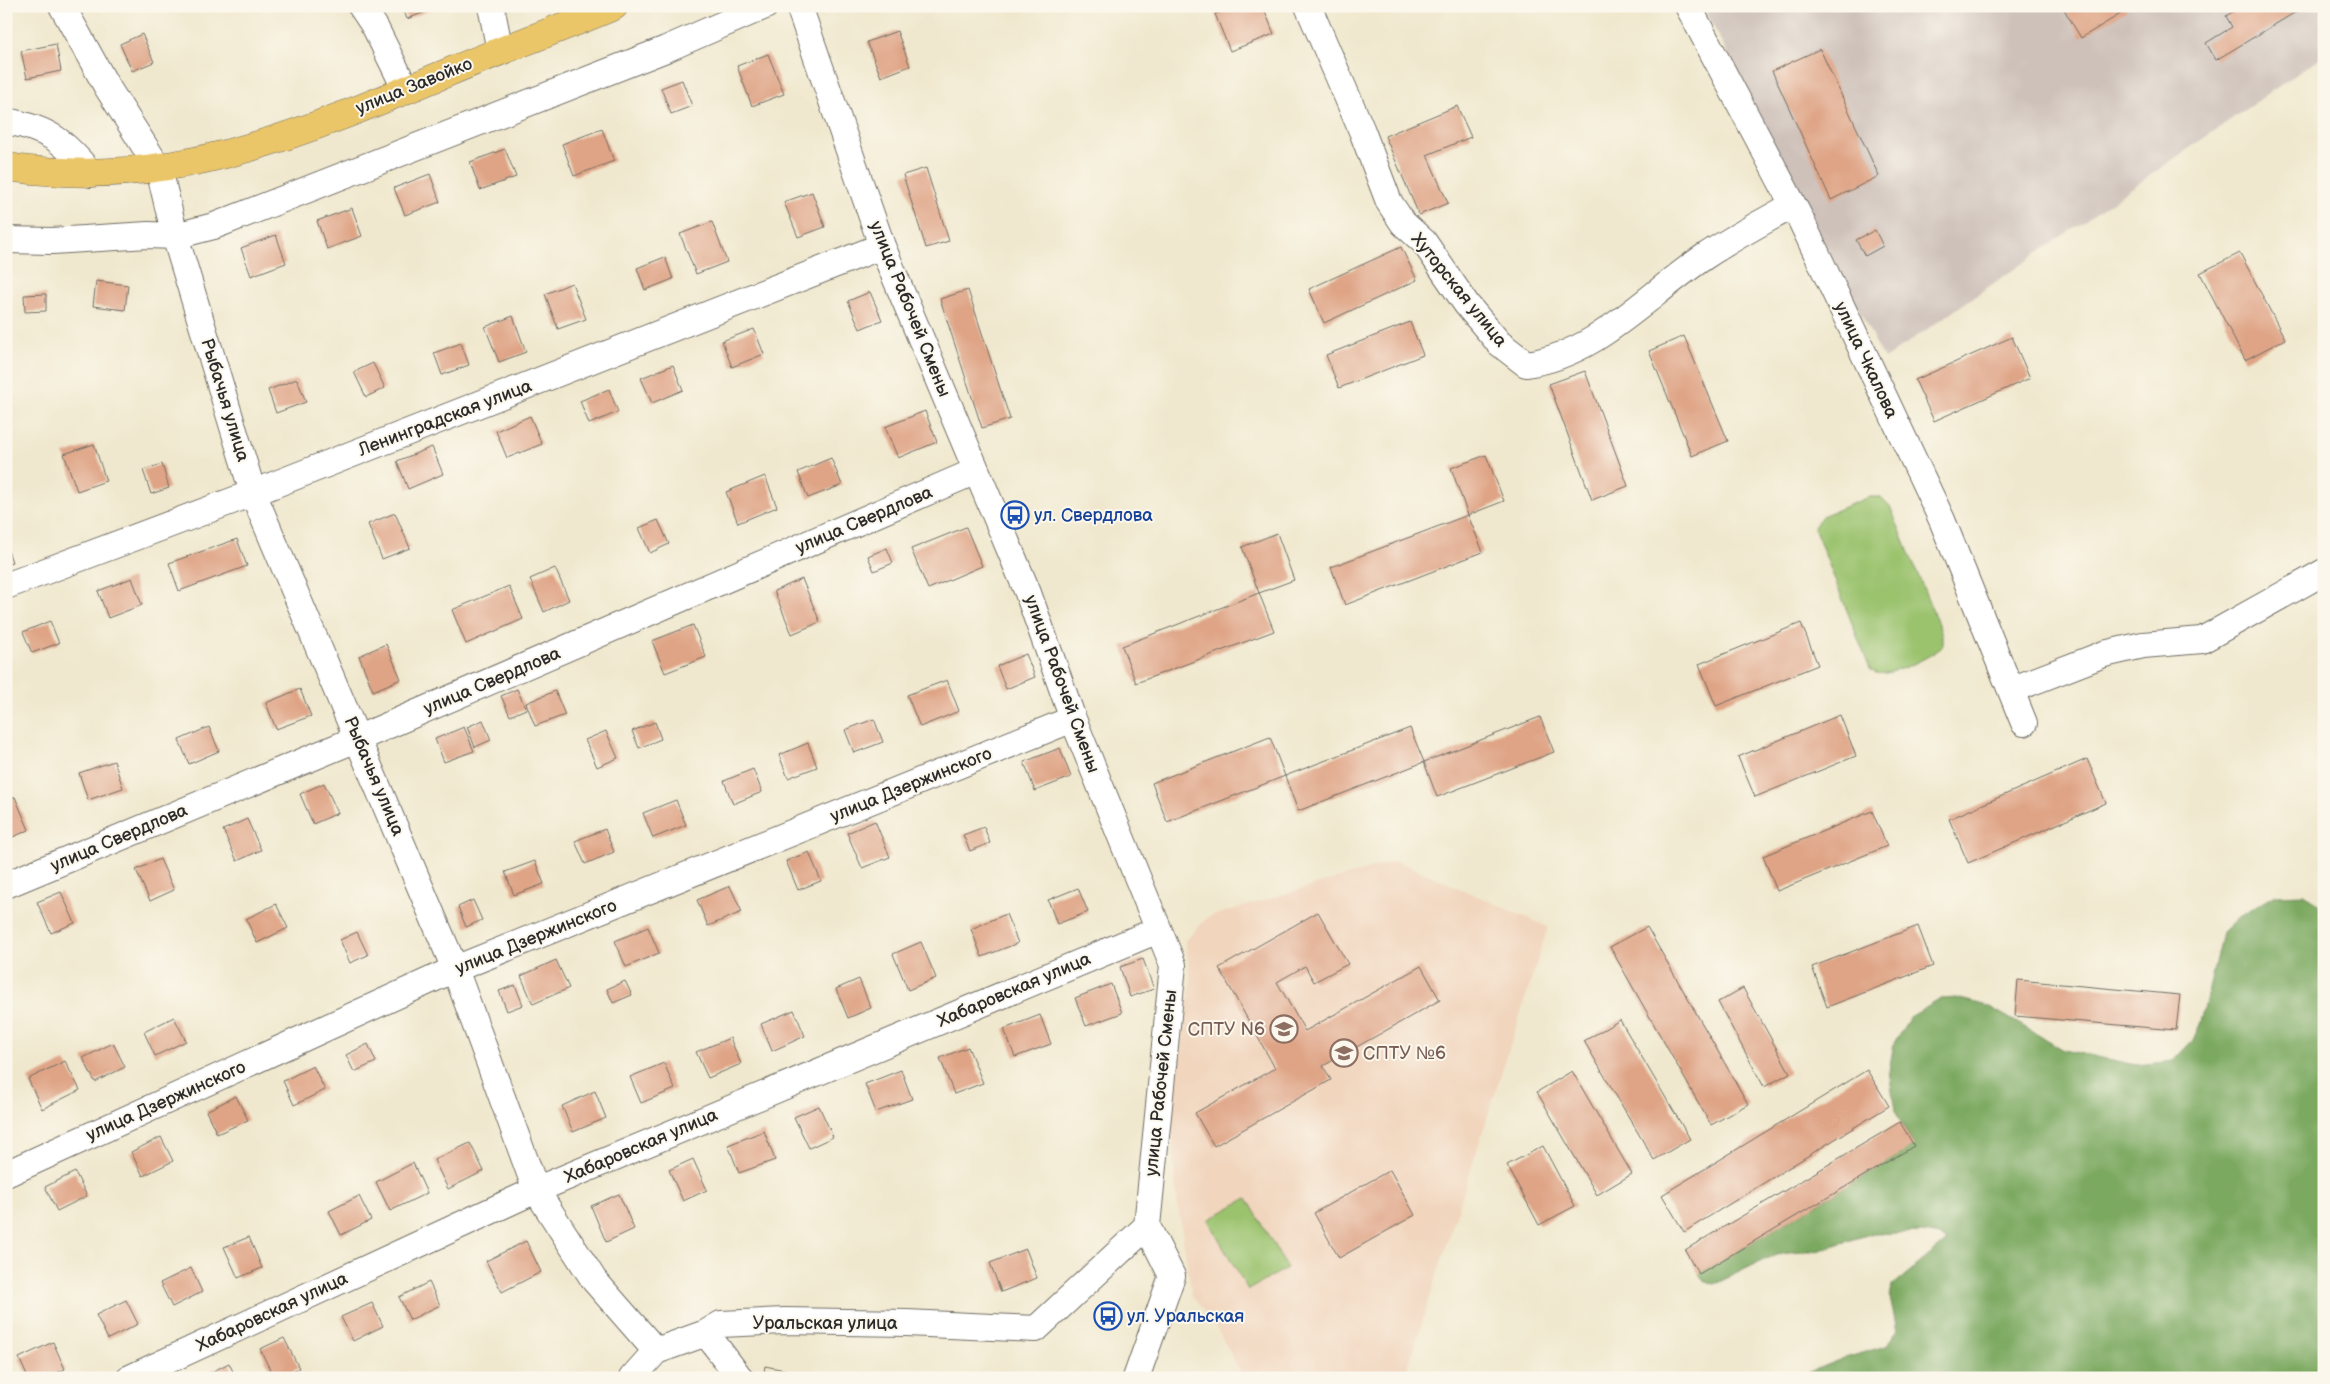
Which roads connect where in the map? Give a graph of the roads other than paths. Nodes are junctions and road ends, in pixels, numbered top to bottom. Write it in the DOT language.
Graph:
graph roads {
  1 [pos="62,6"];
  2 [pos="361,6"];
  3 [pos="492,6"];
  4 [pos="614,6"];
  5 [pos="765,6"];
  6 [pos="799,6"];
  7 [pos="1308,6"];
  8 [pos="1688,6"];
  9 [pos="500,51"];
  10 [pos="406,90"];
  11 [pos="6,121"];
  12 [pos="6,166"];
  13 [pos="159,169"];
  14 [pos="91,174"];
  15 [pos="1793,206"];
  16 [pos="175,236"];
  17 [pos="6,240"];
  18 [pos="882,246"];
  19 [pos="976,472"];
  20 [pos="253,493"];
  21 [pos="2324,572"];
  22 [pos="6,586"];
  23 [pos="2011,690"];
  24 [pos="1073,719"];
  25 [pos="2024,723"];
  26 [pos="358,738"];
  27 [pos="6,885"];
  28 [pos="1158,930"];
  29 [pos="455,970"];
  30 [pos="6,1174"];
  31 [pos="536,1190"];
  32 [pos="1147,1226"];
  33 [pos="706,1332"];
  34 [pos="656,1351"];
  35 [pos="130,1378"];
  36 [pos="632,1378"];
  37 [pos="740,1378"];
  38 [pos="1136,1378"];
  1 -- 13 [label="street, Рыбачья улица"];
  2 -- 10 [label="street"];
  3 -- 9 [label="street"];
  4 -- 9 [label="main road, улица Завойко"];
  5 -- 16 [label="street"];
  6 -- 18 [label="street, улица Рабочей Смены"];
  7 -- 15 [label="street, Хуторская улица"];
  8 -- 15 [label="street, улица Чкалова"];
  9 -- 10 [label="main road, улица Завойко"];
  10 -- 13 [label="main road, улица Завойко"];
  11 -- 14 [label="street"];
  12 -- 14 [label="main road"];
  13 -- 14 [label="main road, улица Завойко"];
  13 -- 16 [label="street, Рыбачья улица"];
  15 -- 23 [label="street, улица Чкалова"];
  16 -- 17 [label="street"];
  16 -- 20 [label="street, Рыбачья улица"];
  18 -- 19 [label="street, улица Рабочей Смены"];
  18 -- 20 [label="street, Ленинградская улица"];
  19 -- 24 [label="street, улица Рабочей Смены"];
  19 -- 26 [label="street, улица Свердлова"];
  20 -- 22 [label="street, Ленинградская улица"];
  20 -- 26 [label="street, Рыбачья улица"];
  21 -- 23 [label="street"];
  23 -- 25 [label="street, улица Чкалова"];
  24 -- 28 [label="street, улица Рабочей Смены"];
  24 -- 29 [label="street, улица Дзержинского"];
  26 -- 27 [label="street, улица Свердлова"];
  26 -- 29 [label="street, Рыбачья улица"];
  28 -- 31 [label="street, Хабаровская улица"];
  28 -- 32 [label="street, улица Рабочей Смены"];
  29 -- 30 [label="street, улица Дзержинского"];
  29 -- 31 [label="street, Рыбачья улица"];
  31 -- 34 [label="street, Рыбачья улица"];
  31 -- 35 [label="street, Хабаровская улица"];
  32 -- 33 [label="street, Уральская улица"];
  32 -- 38 [label="street"];
  33 -- 34 [label="street, Уральская улица"];
  33 -- 37 [label="street"];
  34 -- 36 [label="street, Уральская улица"];
}
